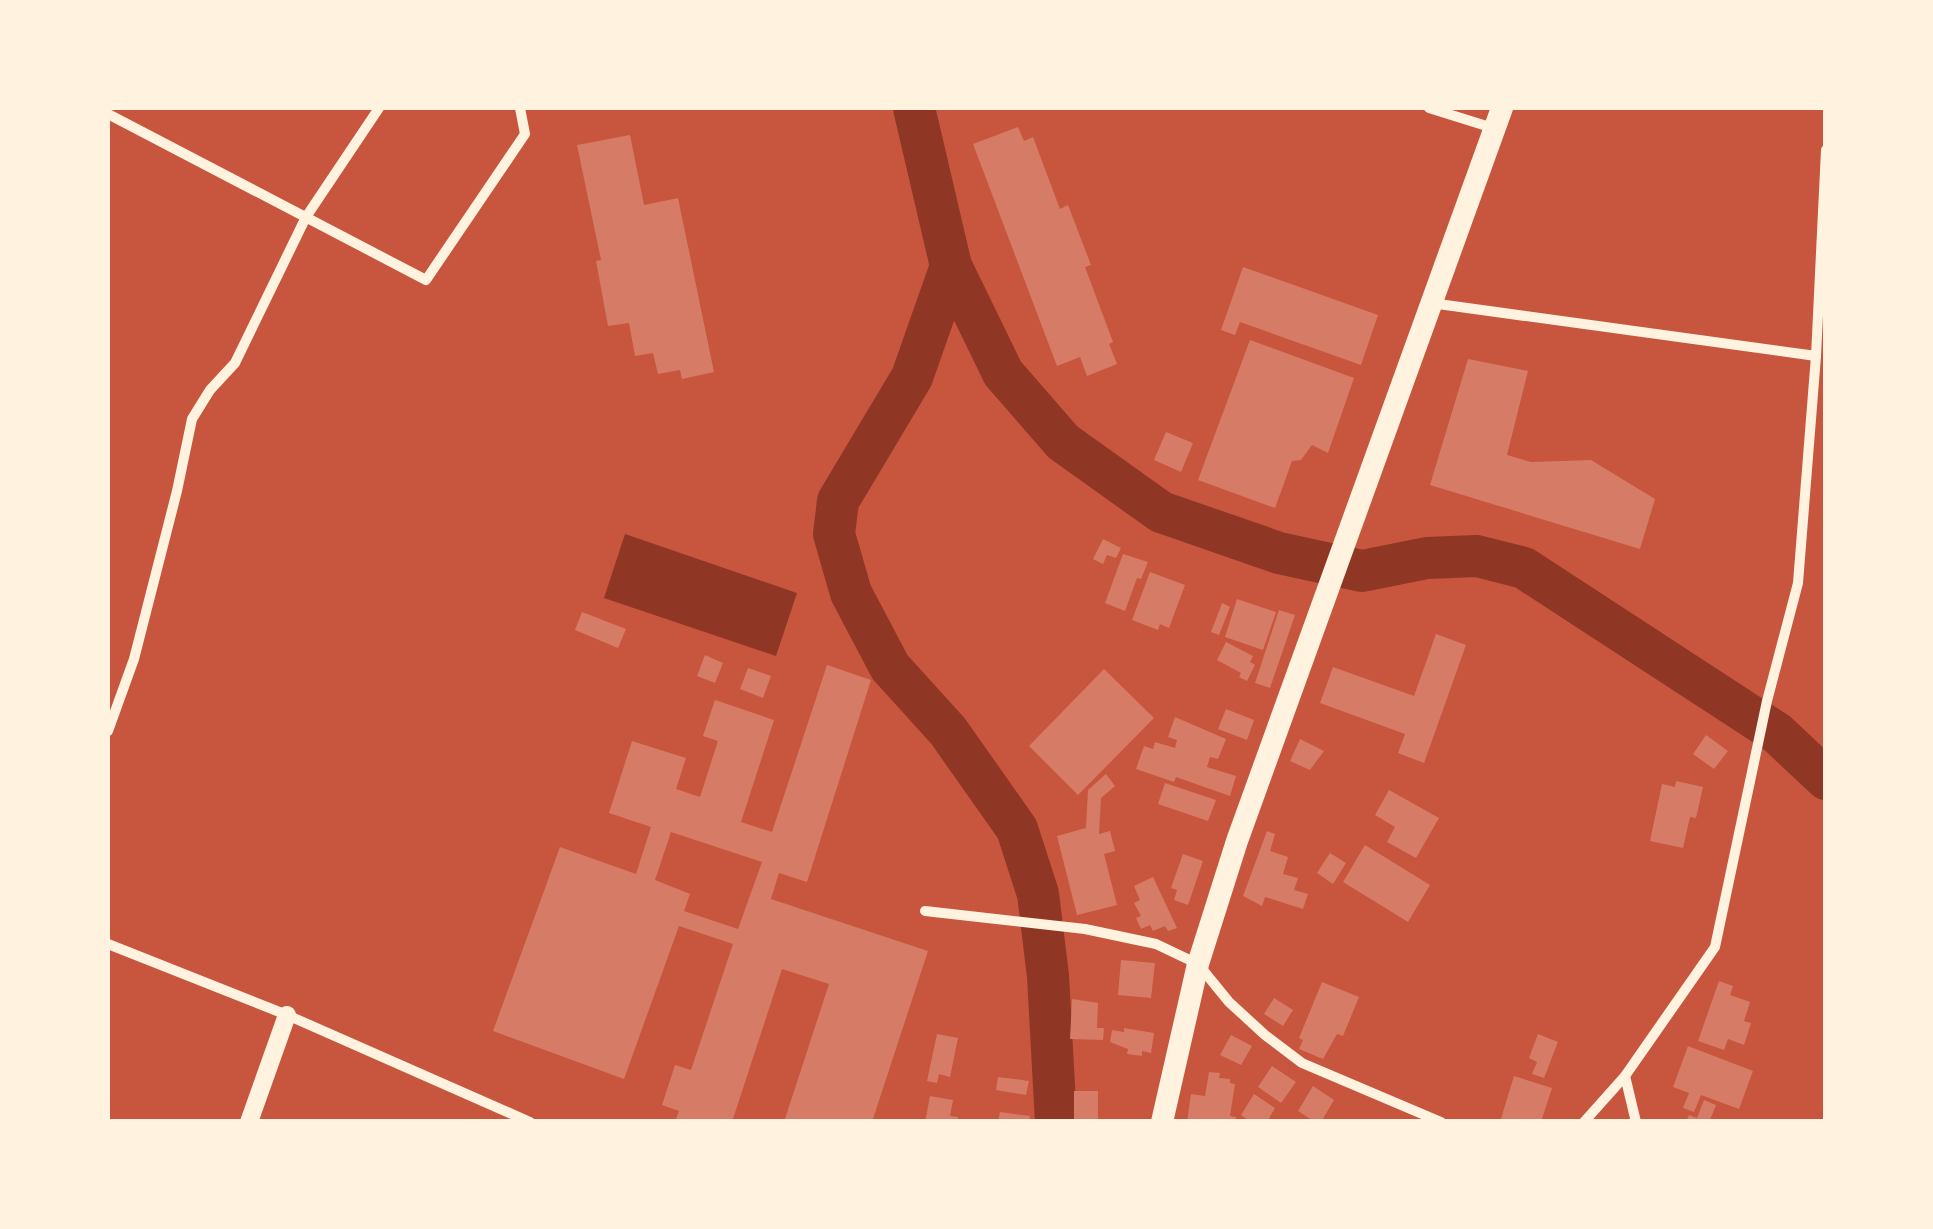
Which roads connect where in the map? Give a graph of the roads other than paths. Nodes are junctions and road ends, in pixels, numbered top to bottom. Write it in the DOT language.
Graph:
graph roads {
  1 [pos="379,108"];
  2 [pos="520,108"];
  3 [pos="1429,108"];
  4 [pos="108,114"];
  5 [pos="1498,118"];
  6 [pos="1826,150"];
  7 [pos="306,217"];
  8 [pos="1432,303"];
  9 [pos="1816,356"];
  10 [pos="108,732"];
  11 [pos="925,911"];
  12 [pos="108,944"];
  13 [pos="1198,964"];
  14 [pos="287,1015"];
  15 [pos="1626,1076"];
  16 [pos="516,1118"];
  17 [pos="248,1122"];
  18 [pos="530,1122"];
  19 [pos="1162,1122"];
  20 [pos="1441,1122"];
  21 [pos="1584,1122"];
  22 [pos="1636,1122"];
  1 -- 7 [label="street"];
  2 -- 7 [label="street"];
  3 -- 5 [label="street"];
  4 -- 7 [label="street"];
  5 -- 8 [label="highway"];
  6 -- 9 [label="street"];
  7 -- 10 [label="street"];
  8 -- 9 [label="street"];
  8 -- 13 [label="highway"];
  9 -- 15 [label="street"];
  11 -- 13 [label="street"];
  12 -- 14 [label="street"];
  13 -- 19 [label="highway"];
  13 -- 20 [label="street"];
  14 -- 16 [label="street"];
  14 -- 17 [label="street"];
  15 -- 21 [label="street"];
  15 -- 22 [label="street"];
  16 -- 18 [label="street"];
}
